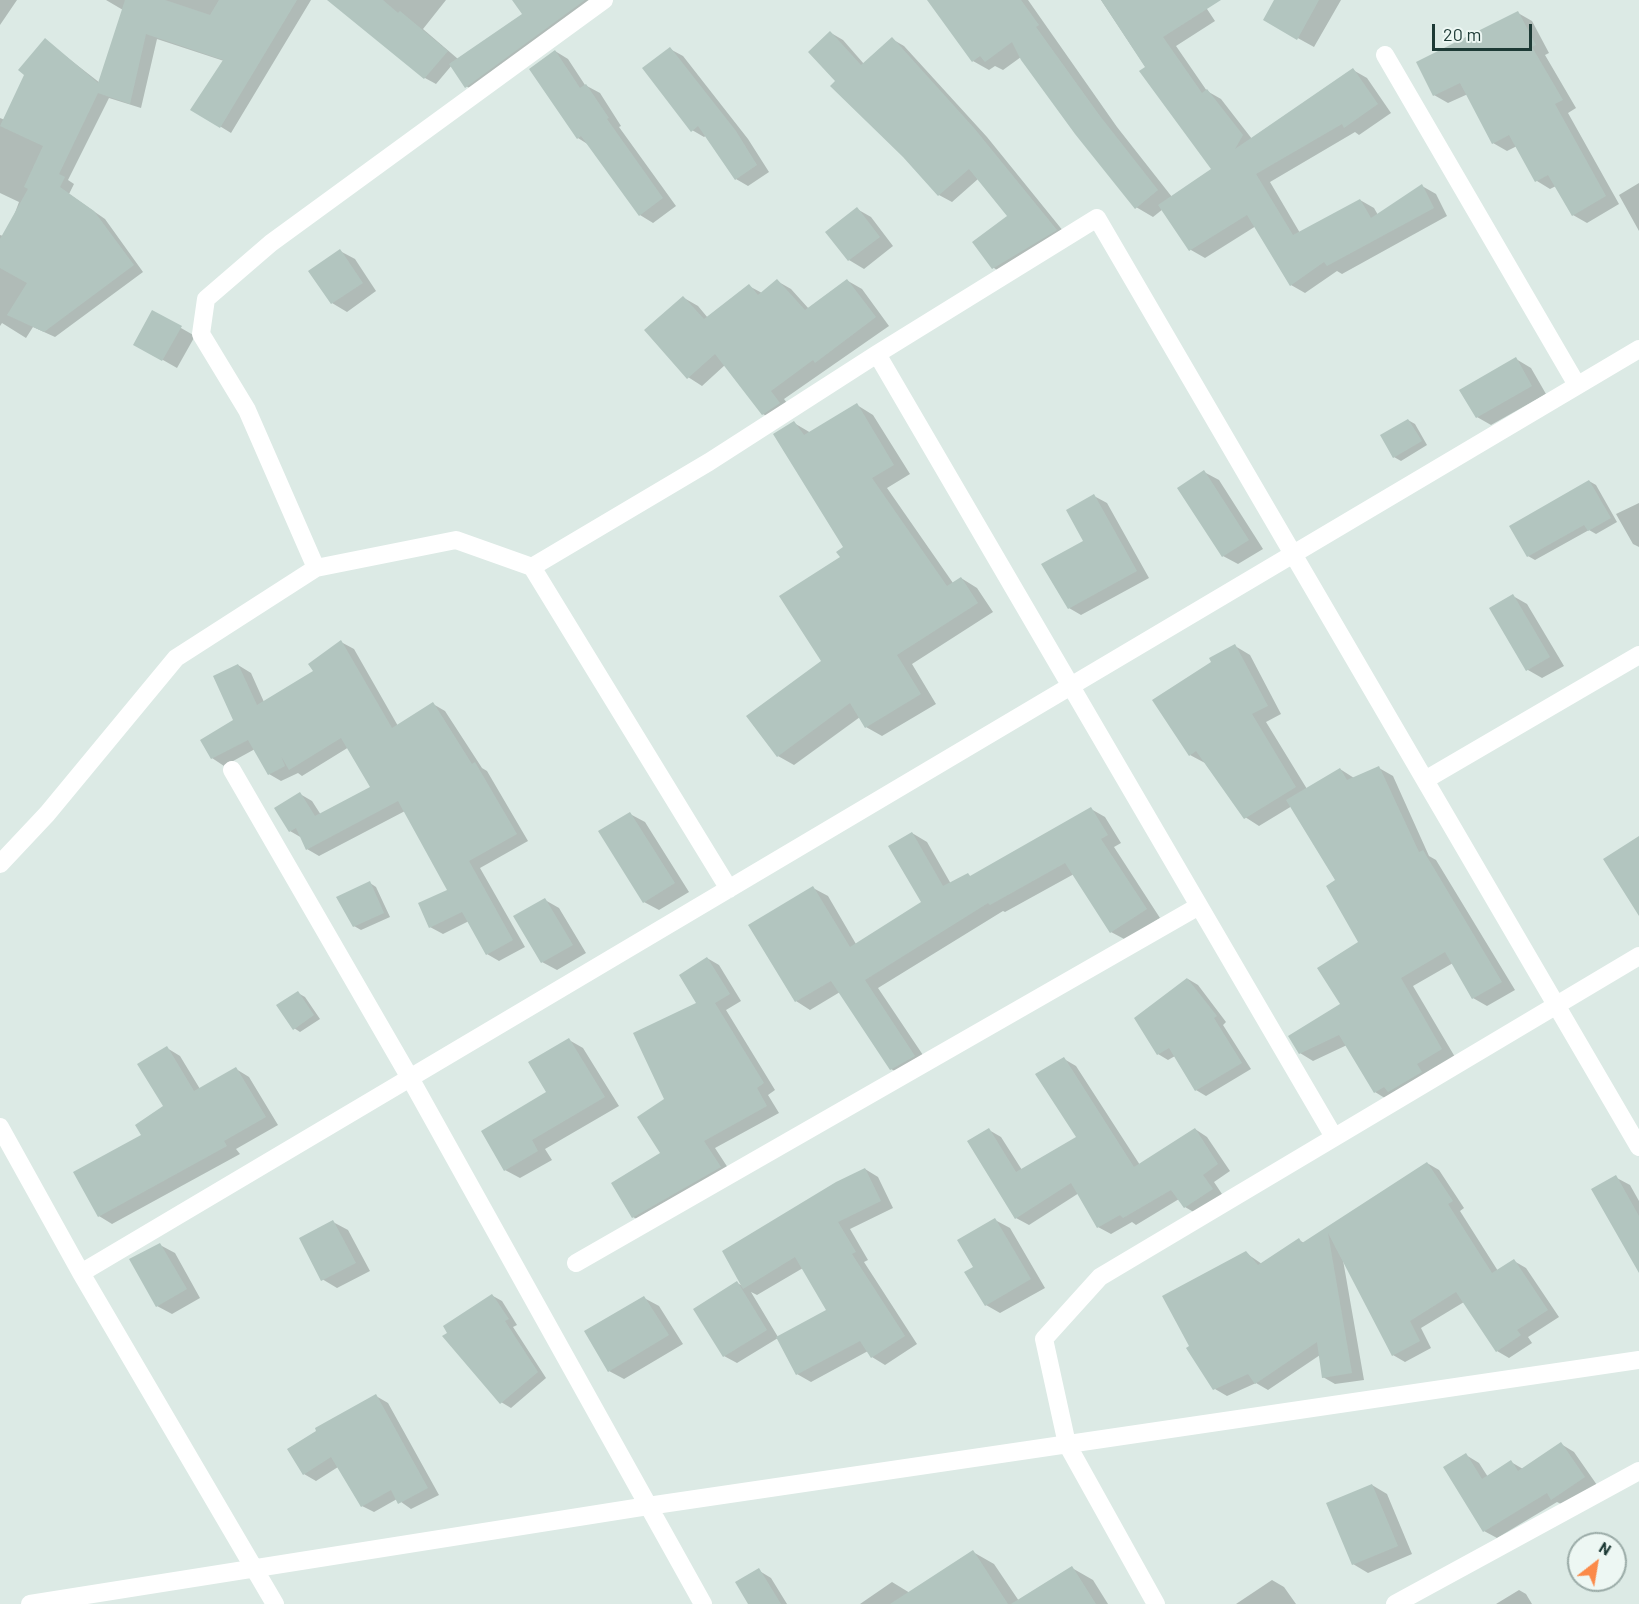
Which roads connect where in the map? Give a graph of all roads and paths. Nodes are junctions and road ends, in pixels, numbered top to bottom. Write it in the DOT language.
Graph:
graph roads {
  1 [pos="604,0"];
  2 [pos="1385,55"];
  3 [pos="1639,349"];
  4 [pos="878,354"];
  5 [pos="1577,385"];
  6 [pos="1293,554"];
  7 [pos="532,567"];
  8 [pos="316,568"];
  9 [pos="1639,655"];
  10 [pos="1071,686"];
  11 [pos="232,770"];
  12 [pos="1425,780"];
  13 [pos="0,864"];
  14 [pos="729,889"];
  15 [pos="1199,906"];
  16 [pos="1639,956"];
  17 [pos="1556,1005"];
  18 [pos="410,1078"];
  19 [pos="0,1127"];
  20 [pos="1334,1137"];
  21 [pos="1639,1147"];
  22 [pos="576,1263"];
  23 [pos="81,1273"];
  24 [pos="1639,1360"];
  25 [pos="1067,1444"];
  26 [pos="1639,1470"];
  27 [pos="648,1506"];
  28 [pos="253,1567"];
  29 [pos="30,1604"];
  30 [pos="275,1604"];
  31 [pos="704,1604"];
  32 [pos="1156,1604"];
  33 [pos="1395,1604"];
  1 -- 8 [label="street"];
  2 -- 5 [label="street"];
  3 -- 5 [label="street"];
  4 -- 6 [label="street"];
  4 -- 7 [label="street"];
  4 -- 10 [label="street"];
  5 -- 6 [label="street"];
  6 -- 10 [label="street"];
  6 -- 12 [label="street"];
  7 -- 8 [label="street"];
  7 -- 14 [label="street"];
  8 -- 13 [label="street"];
  9 -- 12 [label="street"];
  10 -- 14 [label="street"];
  10 -- 15 [label="street"];
  11 -- 18 [label="street"];
  12 -- 17 [label="street"];
  14 -- 18 [label="street"];
  15 -- 20 [label="street"];
  15 -- 22 [label="street"];
  16 -- 17 [label="street"];
  17 -- 20 [label="street"];
  17 -- 21 [label="street"];
  18 -- 23 [label="street"];
  18 -- 27 [label="street"];
  19 -- 23 [label="street"];
  20 -- 25 [label="street"];
  23 -- 28 [label="street"];
  24 -- 25 [label="street"];
  25 -- 27 [label="street"];
  25 -- 32 [label="street"];
  26 -- 33 [label="street"];
  27 -- 28 [label="street"];
  27 -- 31 [label="street"];
  28 -- 29 [label="street"];
  28 -- 30 [label="street"];
}
